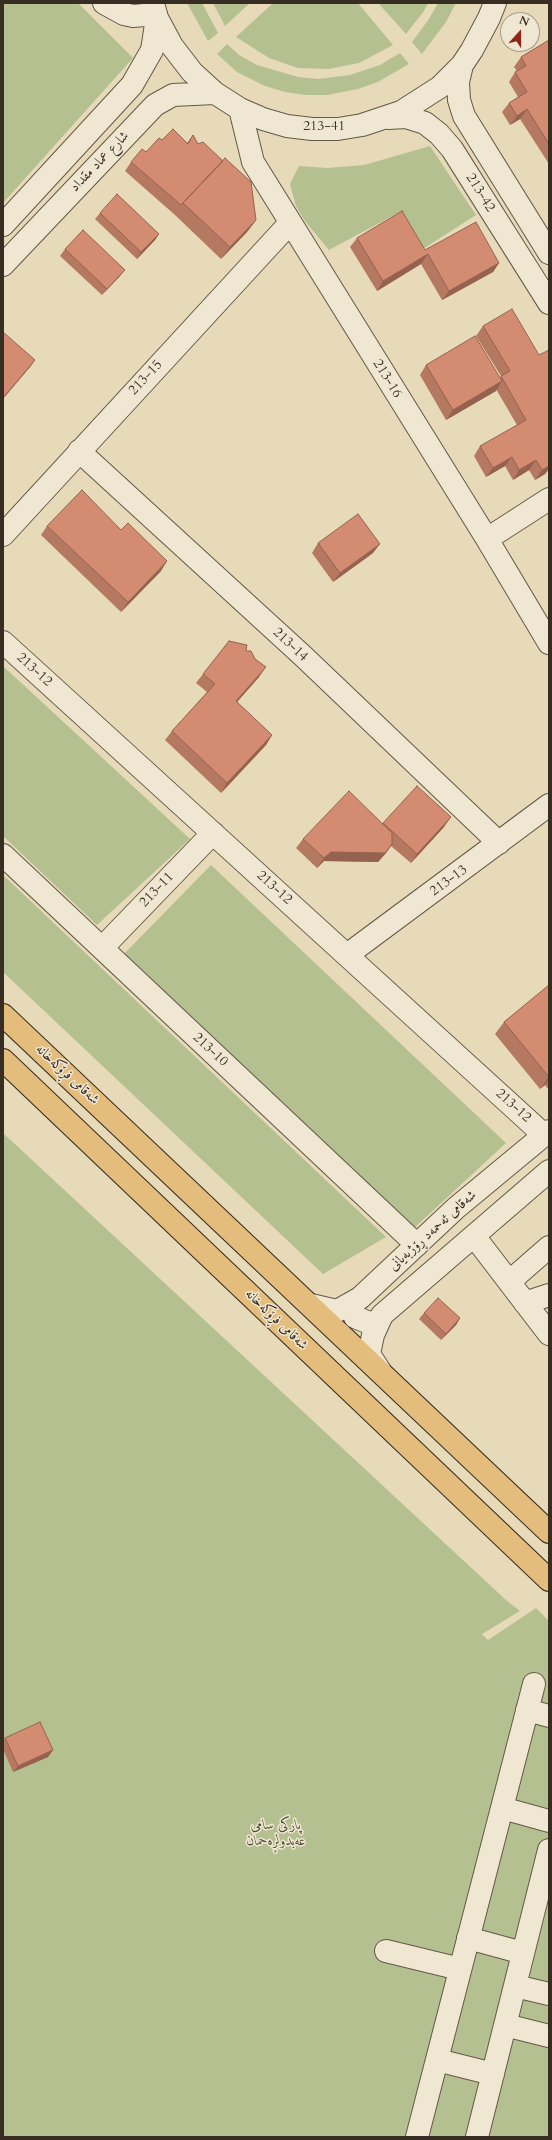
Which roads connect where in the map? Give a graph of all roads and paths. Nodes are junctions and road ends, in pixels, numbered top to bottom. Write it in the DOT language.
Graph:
graph roads {
  1 [pos="104,3"];
  2 [pos="495,3"];
  3 [pos="155,12"];
  4 [pos="462,64"];
  5 [pos="215,93"];
  6 [pos="240,109"];
  7 [pos="387,118"];
  8 [pos="290,223"];
  9 [pos="3,225"];
  10 [pos="549,253"];
  11 [pos="3,265"];
  12 [pos="549,302"];
  13 [pos="78,451"];
  14 [pos="549,499"];
  15 [pos="3,535"];
  16 [pos="487,539"];
  17 [pos="3,642"];
  18 [pos="549,643"];
  19 [pos="549,805"];
  20 [pos="213,833"];
  21 [pos="499,843"];
  22 [pos="3,855"];
  23 [pos="102,948"];
  24 [pos="347,955"];
  25 [pos="3,1015"];
  26 [pos="3,1060"];
  27 [pos="547,1133"];
  28 [pos="549,1171"];
  29 [pos="474,1236"];
  30 [pos="416,1245"];
  31 [pos="549,1247"];
  32 [pos="509,1282"];
  33 [pos="549,1295"];
  34 [pos="355,1301"];
  35 [pos="525,1303"];
  36 [pos="311,1305"];
  37 [pos="377,1323"];
  38 [pos="549,1334"];
  39 [pos="380,1371"];
  40 [pos="549,1532"];
  41 [pos="549,1580"];
  42 [pos="534,1684"];
  43 [pos="527,1710"];
  44 [pos="549,1716"];
  45 [pos="502,1808"];
  46 [pos="549,1821"];
  47 [pos="549,1850"];
  48 [pos="468,1938"];
  49 [pos="386,1951"];
  50 [pos="523,1953"];
  51 [pos="460,1969"];
  52 [pos="516,1986"];
  53 [pos="549,1994"];
  54 [pos="505,2025"];
  55 [pos="549,2036"];
  56 [pos="437,2060"];
  57 [pos="493,2074"];
  58 [pos="417,2137"];
  59 [pos="477,2137"];
  1 -- 3 [label="street"];
  2 -- 4 [label="street, 213-41"];
  3 -- 5 [label="street, 213-41"];
  3 -- 9 [label="street, شارع عماد مقداد"];
  4 -- 7 [label="street, 213-41"];
  4 -- 10 [label="street, 213-42"];
  5 -- 6 [label="street, 213-41"];
  5 -- 11 [label="street, شارع عماد مقداد"];
  6 -- 7 [label="street, 213-41"];
  6 -- 8 [label="street, 213-16"];
  7 -- 12 [label="street, 213-42"];
  8 -- 13 [label="street, 213-15"];
  8 -- 16 [label="street, 213-16"];
  13 -- 15 [label="street, 213-15"];
  13 -- 21 [label="street, 213-14"];
  14 -- 16 [label="street"];
  16 -- 18 [label="street, 213-16"];
  17 -- 20 [label="street, 213-12"];
  19 -- 21 [label="street, 213-13"];
  20 -- 23 [label="street, 213-11"];
  20 -- 24 [label="street, 213-12"];
  21 -- 24 [label="street, 213-13"];
  22 -- 23 [label="street, 213-10"];
  23 -- 30 [label="street, 213-10"];
  24 -- 27 [label="street, 213-12"];
  25 -- 36 [label="main road, شەقامی فڕۆکەخانە"];
  26 -- 41 [label="main road, شەقامی فڕۆکەخانە"];
  27 -- 30 [label="street, شەقامی ئەحمەد ڕۆژبەیانی"];
  28 -- 29 [label="street"];
  29 -- 32 [label="street"];
  29 -- 37 [label="street"];
  30 -- 34 [label="street, شەقامی ئەحمەد ڕۆژبەیانی"];
  31 -- 32 [label="street"];
  32 -- 35 [label="street"];
  33 -- 35 [label="street"];
  34 -- 36 [label="street, شەقامی ئەحمەد ڕۆژبەیانی"];
  34 -- 37 [label="street"];
  35 -- 38 [label="street"];
  36 -- 39 [label="main road, شەقامی فڕۆکەخانە"];
  37 -- 39 [label="street"];
  39 -- 40 [label="main road, شەقامی فڕۆکەخانە"];
  42 -- 43 [label="street"];
  43 -- 44 [label="street"];
  43 -- 45 [label="street"];
  45 -- 46 [label="street"];
  45 -- 48 [label="street"];
  47 -- 50 [label="street"];
  48 -- 50 [label="street"];
  48 -- 51 [label="street"];
  49 -- 51 [label="street"];
  50 -- 52 [label="street"];
  51 -- 56 [label="street"];
  52 -- 53 [label="street"];
  52 -- 54 [label="street"];
  54 -- 55 [label="street"];
  54 -- 57 [label="street"];
  56 -- 57 [label="street"];
  56 -- 58 [label="street"];
  57 -- 59 [label="street"];
}
